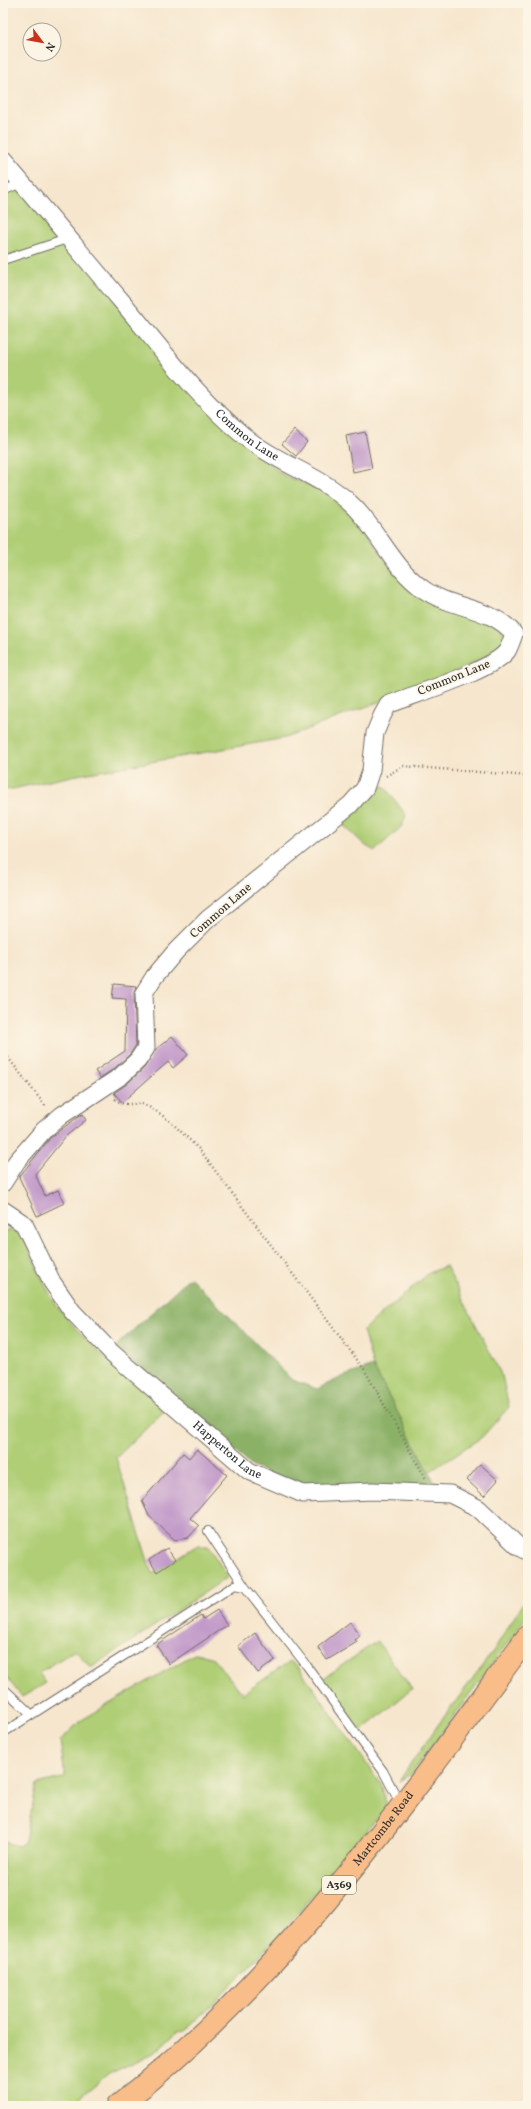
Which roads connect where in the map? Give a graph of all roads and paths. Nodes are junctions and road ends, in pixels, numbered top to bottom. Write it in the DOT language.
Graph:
graph roads {
  1 [pos="3,161"];
  2 [pos="21,183"];
  3 [pos="3,191"];
  4 [pos="67,239"];
  5 [pos="3,260"];
  6 [pos="528,776"];
  7 [pos="365,788"];
  8 [pos="3,1052"];
  9 [pos="103,1089"];
  10 [pos="56,1120"];
  11 [pos="3,1184"];
  12 [pos="3,1210"];
  13 [pos="434,1493"];
  14 [pos="208,1531"];
  15 [pos="528,1552"];
  16 [pos="245,1587"];
  17 [pos="528,1636"];
  18 [pos="3,1688"];
  19 [pos="32,1714"];
  20 [pos="3,1733"];
  21 [pos="402,1806"];
  22 [pos="118,2106"];
  1 -- 2 [label="street, Common Lane"];
  2 -- 3 [label="lane"];
  2 -- 4 [label="street, Common Lane"];
  4 -- 5 [label="lane"];
  4 -- 7 [label="street, Common Lane"];
  6 -- 7 [label="path"];
  7 -- 9 [label="street, Common Lane"];
  8 -- 10 [label="path"];
  9 -- 10 [label="street, Common Lane"];
  9 -- 13 [label="path"];
  10 -- 11 [label="street, Common Lane"];
  12 -- 13 [label="street, Happerton Lane"];
  13 -- 15 [label="street, Happerton Lane"];
  14 -- 16 [label="lane"];
  16 -- 19 [label="lane"];
  16 -- 21 [label="lane"];
  17 -- 21 [label="main road, Martcombe Road / A369"];
  18 -- 19 [label="lane"];
  19 -- 20 [label="lane"];
  21 -- 22 [label="main road, Martcombe Road / A369"];
}
